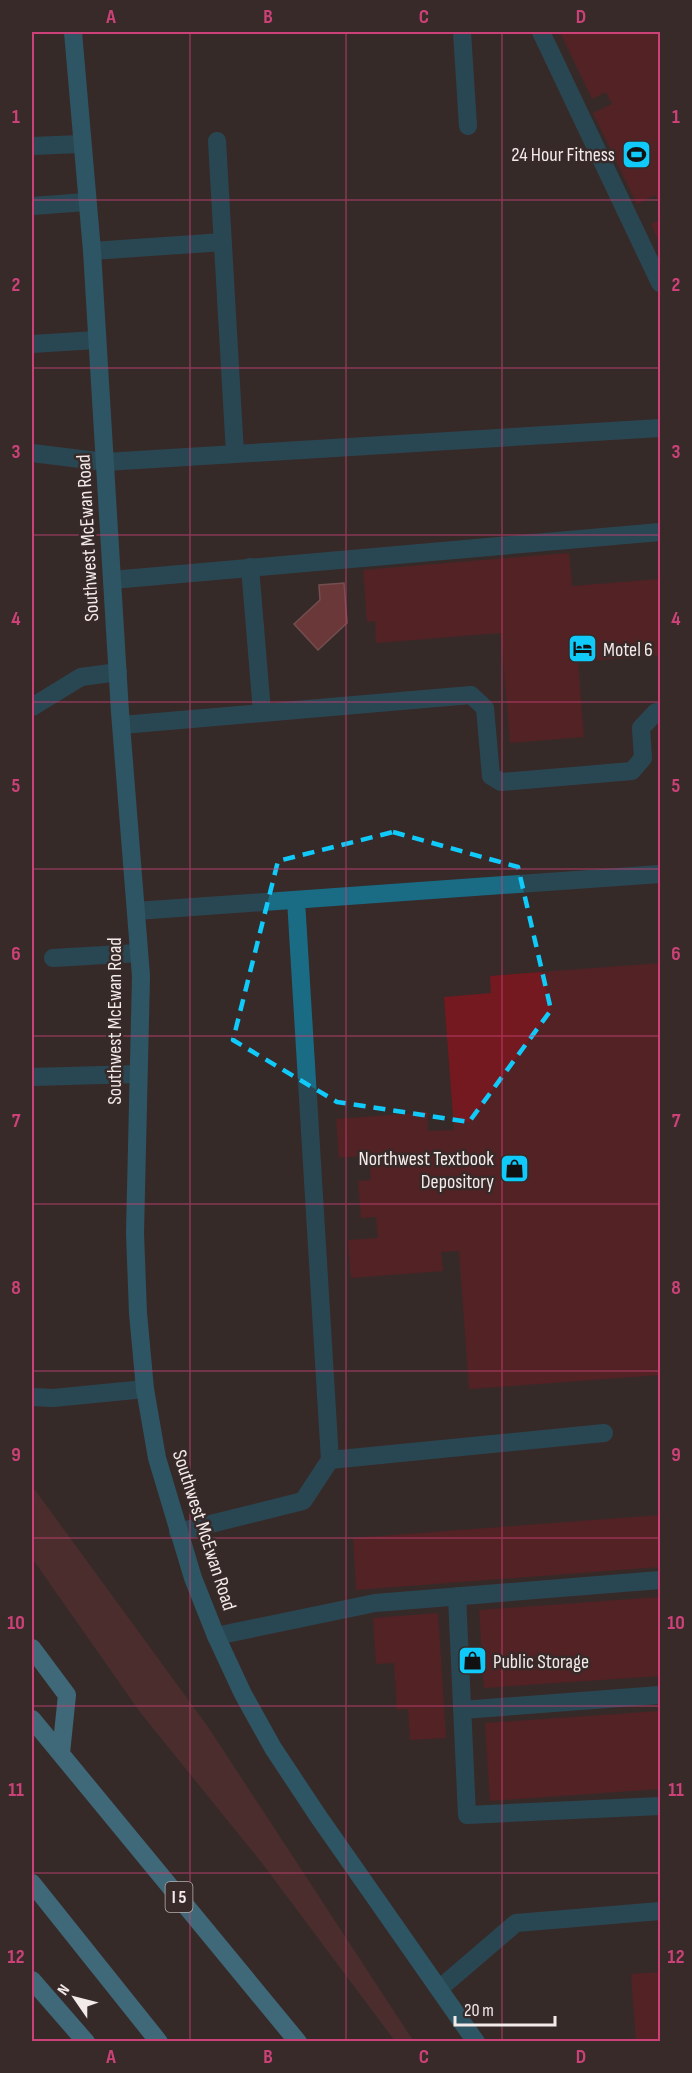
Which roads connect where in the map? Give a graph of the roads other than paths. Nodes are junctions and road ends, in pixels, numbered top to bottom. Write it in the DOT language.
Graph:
graph roads {
  1 [pos="73,32"];
  2 [pos="462,32"];
  3 [pos="541,32"];
  4 [pos="468,126"];
  5 [pos="217,141"];
  6 [pos="81,144"];
  7 [pos="32,146"];
  8 [pos="86,202"];
  9 [pos="32,206"];
  10 [pos="223,243"];
  11 [pos="92,251"];
  12 [pos="660,283"];
  13 [pos="96,340"];
  14 [pos="32,344"];
  15 [pos="660,428"];
  16 [pos="32,453"];
  17 [pos="235,454"];
  18 [pos="105,462"];
  19 [pos="660,532"];
  20 [pos="250,567"];
  21 [pos="112,580"];
  22 [pos="118,672"];
  23 [pos="32,708"];
  24 [pos="262,712"];
  25 [pos="660,712"];
  26 [pos="122,725"];
  27 [pos="660,874"];
  28 [pos="296,900"];
  29 [pos="136,911"];
  30 [pos="139,953"];
  31 [pos="53,958"];
  32 [pos="138,1074"];
  33 [pos="32,1077"];
  34 [pos="145,1389"];
  35 [pos="32,1397"];
  36 [pos="604,1433"];
  37 [pos="330,1460"];
  38 [pos="178,1532"];
  39 [pos="660,1580"];
  40 [pos="458,1596"];
  41 [pos="216,1636"];
  42 [pos="32,1648"];
  43 [pos="660,1695"];
  44 [pos="462,1710"];
  45 [pos="32,1719"];
  46 [pos="61,1753"];
  47 [pos="660,1806"];
  48 [pos="32,1883"];
  49 [pos="660,1911"];
  50 [pos="32,1980"];
  51 [pos="439,1989"];
  52 [pos="86,2042"];
  53 [pos="159,2042"];
  54 [pos="298,2042"];
  55 [pos="476,2042"];
  1 -- 6 [label="street, Southwest McEwan Road"];
  2 -- 4 [label="lane"];
  3 -- 12 [label="lane"];
  5 -- 10 [label="lane"];
  6 -- 7 [label="lane"];
  6 -- 8 [label="street, Southwest McEwan Road"];
  8 -- 9 [label="lane"];
  8 -- 11 [label="street, Southwest McEwan Road"];
  10 -- 11 [label="lane"];
  10 -- 17 [label="lane"];
  11 -- 13 [label="street, Southwest McEwan Road"];
  13 -- 14 [label="lane"];
  13 -- 18 [label="street, Southwest McEwan Road"];
  15 -- 17 [label="lane"];
  16 -- 18 [label="lane"];
  17 -- 18 [label="lane"];
  18 -- 21 [label="street, Southwest McEwan Road"];
  19 -- 20 [label="lane"];
  20 -- 21 [label="lane"];
  20 -- 24 [label="lane"];
  21 -- 22 [label="street, Southwest McEwan Road"];
  22 -- 23 [label="lane"];
  22 -- 26 [label="street, Southwest McEwan Road"];
  24 -- 25 [label="lane"];
  24 -- 26 [label="lane"];
  26 -- 29 [label="street, Southwest McEwan Road"];
  27 -- 28 [label="lane"];
  28 -- 29 [label="lane"];
  28 -- 37 [label="lane"];
  29 -- 30 [label="street, Southwest McEwan Road"];
  30 -- 31 [label="lane"];
  30 -- 32 [label="street, Southwest McEwan Road"];
  32 -- 33 [label="lane"];
  32 -- 34 [label="street, Southwest McEwan Road"];
  34 -- 35 [label="lane"];
  34 -- 38 [label="street, Southwest McEwan Road"];
  36 -- 37 [label="lane"];
  37 -- 38 [label="lane"];
  38 -- 41 [label="street, Southwest McEwan Road"];
  39 -- 40 [label="lane"];
  40 -- 41 [label="lane"];
  40 -- 44 [label="lane"];
  41 -- 51 [label="street, Southwest McEwan Road"];
  42 -- 46 [label="highway"];
  43 -- 44 [label="lane"];
  44 -- 47 [label="lane"];
  45 -- 46 [label="highway, I 5"];
  46 -- 54 [label="highway, I 5"];
  48 -- 53 [label="highway"];
  49 -- 51 [label="lane"];
  50 -- 52 [label="highway"];
  51 -- 55 [label="street, Southwest McEwan Road"];
}
